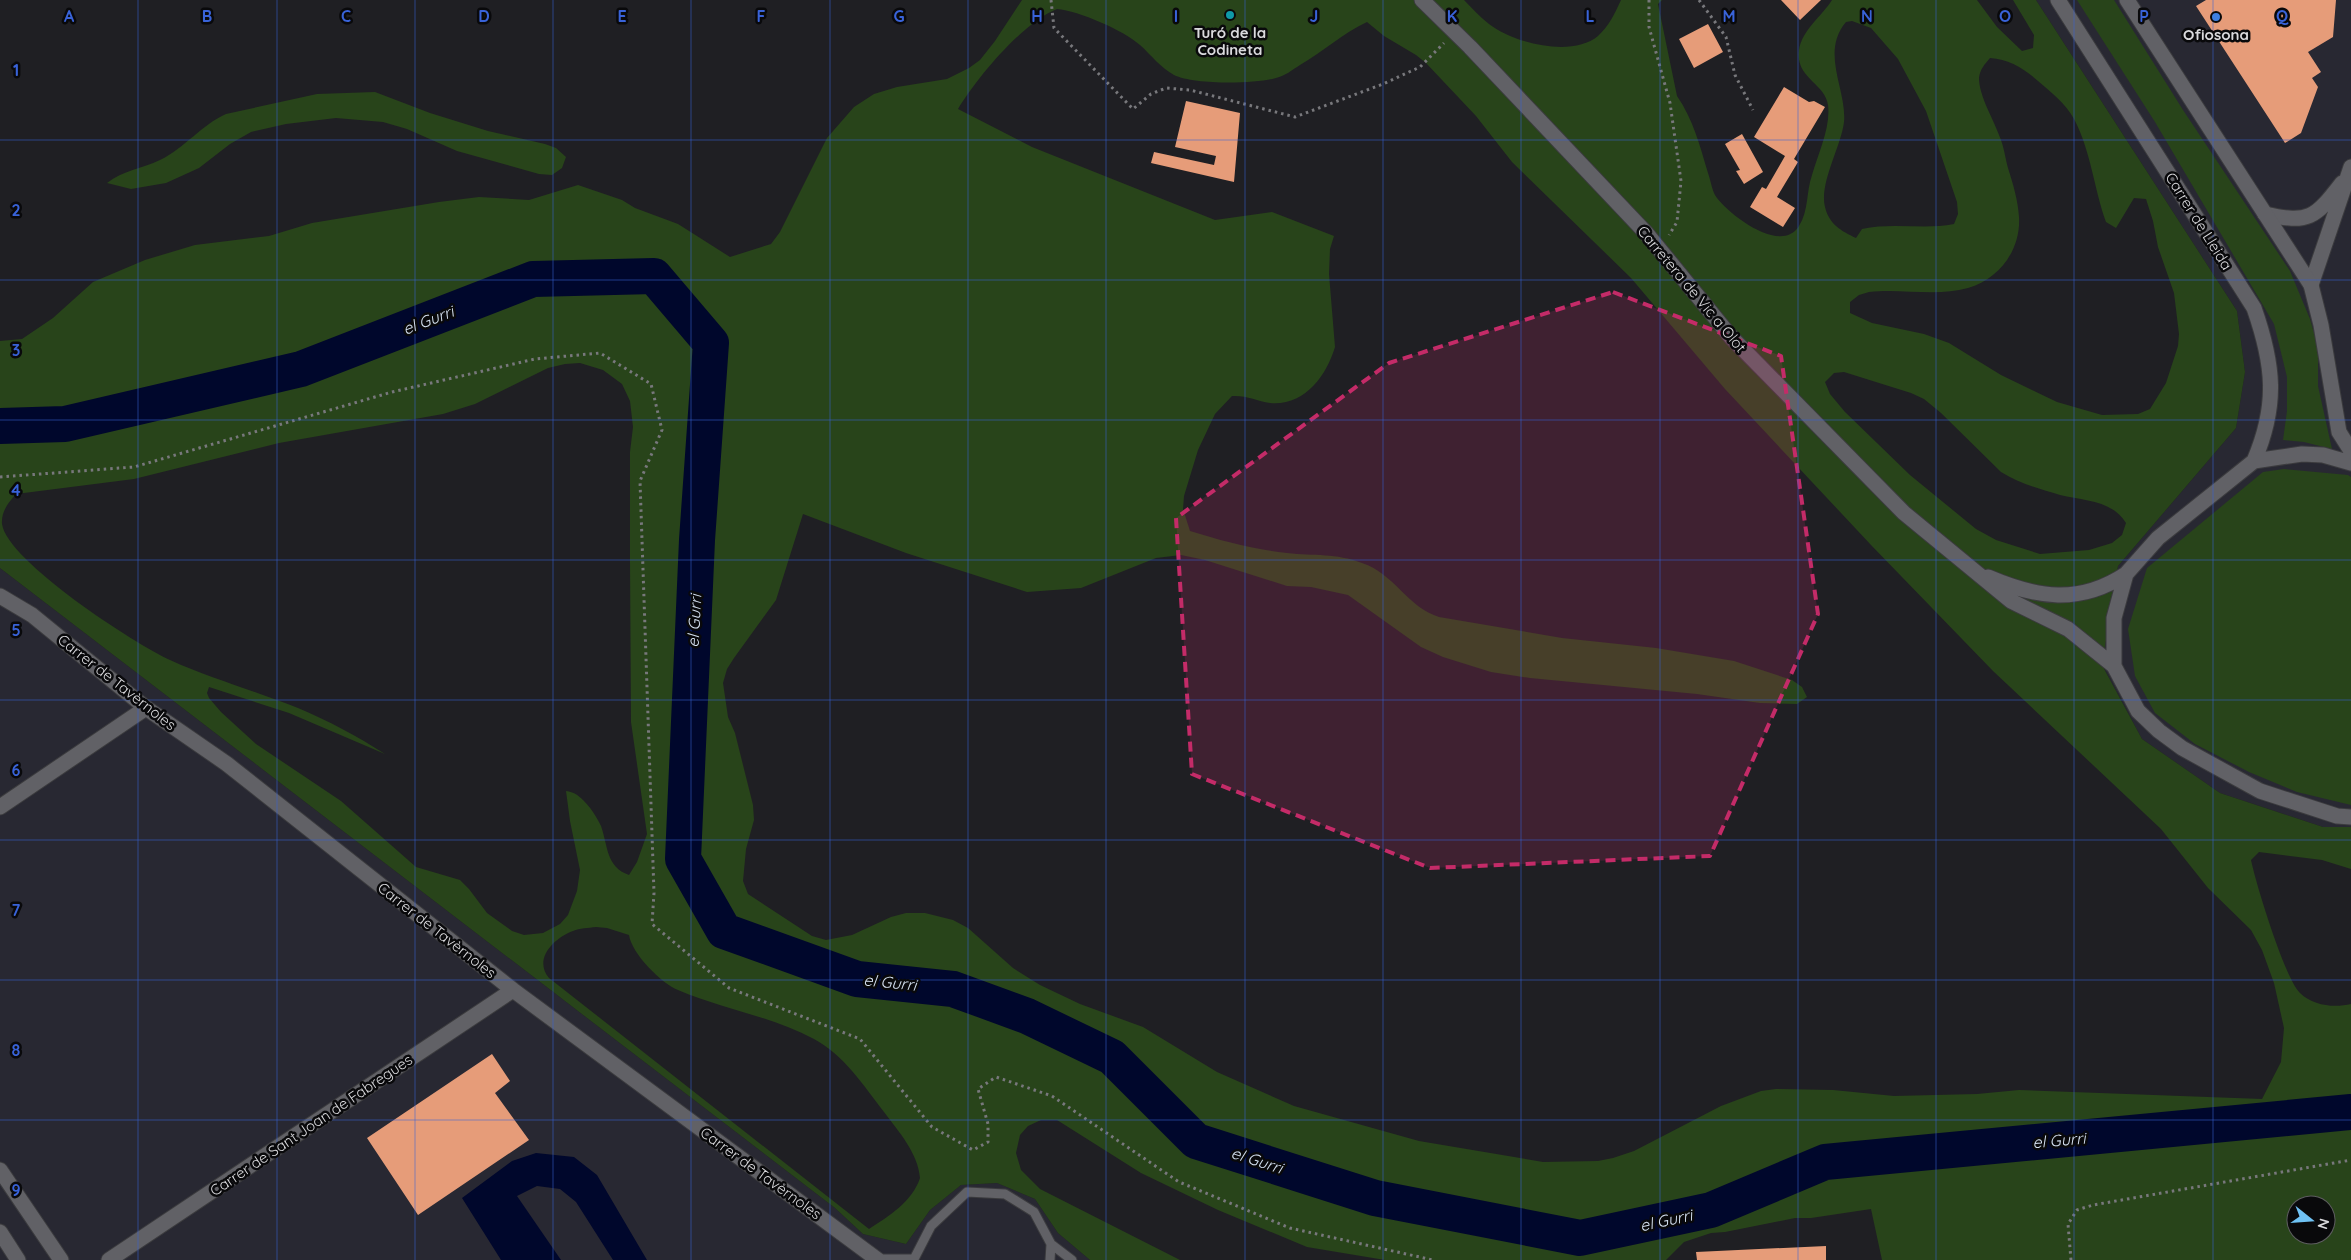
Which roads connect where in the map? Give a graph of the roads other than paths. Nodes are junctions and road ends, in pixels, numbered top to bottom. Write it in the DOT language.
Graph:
graph roads {
  1 [pos="1422,0"];
  2 [pos="2058,0"];
  3 [pos="2126,0"];
  4 [pos="2350,170"];
  5 [pos="2265,214"];
  6 [pos="2311,285"];
  7 [pos="2351,451"];
  8 [pos="2254,461"];
  9 [pos="2351,463"];
  10 [pos="1970,569"];
  11 [pos="2126,574"];
  12 [pos="0,596"];
  13 [pos="2114,666"];
  14 [pos="146,708"];
  15 [pos="0,807"];
  16 [pos="2351,817"];
  17 [pos="513,990"];
  18 [pos="0,1170"];
  19 [pos="0,1232"];
  20 [pos="1051,1244"];
  21 [pos="914,1259"];
  22 [pos="18,1260"];
  23 [pos="61,1260"];
  24 [pos="109,1260"];
  25 [pos="874,1260"];
  26 [pos="1050,1260"];
  27 [pos="1072,1260"];
  1 -- 10 [label="street, Carretera de Vic a Olot"];
  2 -- 8 [label="street, Carrer de Lleida"];
  3 -- 5 [label="street"];
  4 -- 5 [label="street"];
  4 -- 6 [label="street"];
  5 -- 6 [label="street"];
  6 -- 7 [label="street"];
  8 -- 9 [label="street"];
  8 -- 11 [label="street"];
  10 -- 11 [label="street, Carretera de Vic a Olot"];
  10 -- 13 [label="street, Carretera de Vic a Olot"];
  11 -- 13 [label="street"];
  12 -- 14 [label="street, Carrer de Tavèrnoles"];
  13 -- 16 [label="street"];
  14 -- 15 [label="street"];
  14 -- 17 [label="street, Carrer de Tavèrnoles"];
  17 -- 24 [label="street, Carrer de Sant Joan de Fabregues"];
  17 -- 25 [label="street, Carrer de Tavèrnoles"];
  18 -- 23 [label="street"];
  19 -- 22 [label="street"];
  20 -- 21 [label="lane"];
  20 -- 26 [label="lane"];
  20 -- 27 [label="lane"];
  21 -- 25 [label="lane"];
}
